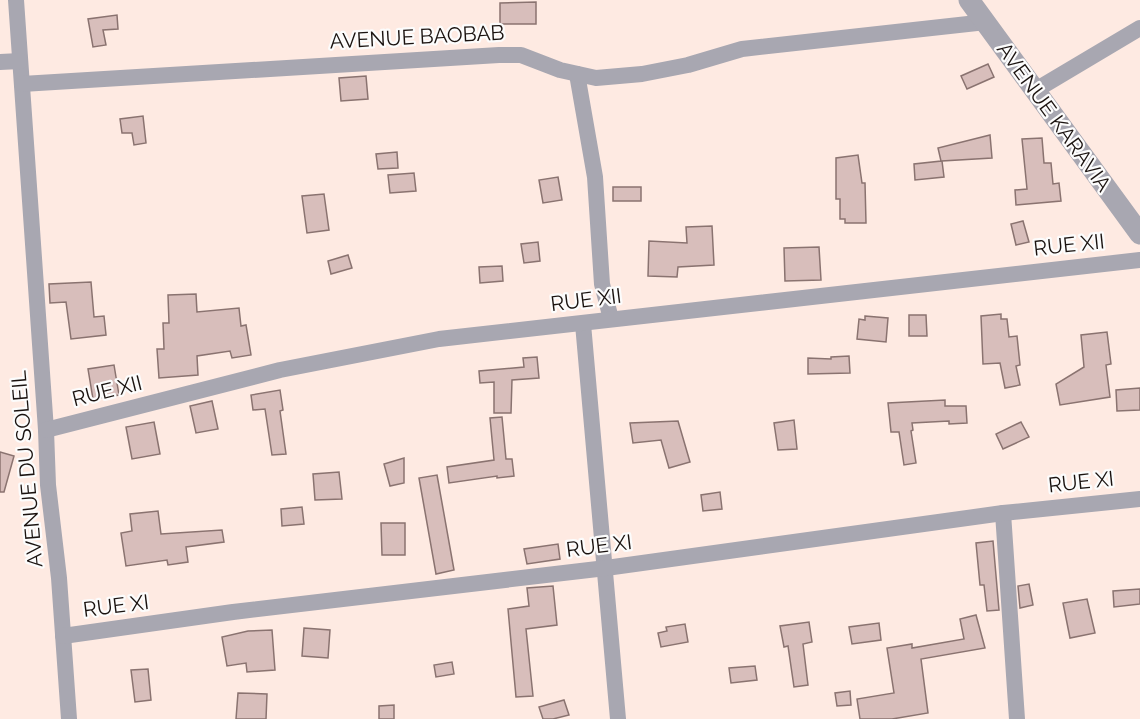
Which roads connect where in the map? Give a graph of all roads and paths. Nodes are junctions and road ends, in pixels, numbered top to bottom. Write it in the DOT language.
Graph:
graph roads {
  1 [pos="16,0"];
  2 [pos="969,0"];
  3 [pos="986,22"];
  4 [pos="1140,28"];
  5 [pos="20,61"];
  6 [pos="0,62"];
  7 [pos="577,74"];
  8 [pos="22,84"];
  9 [pos="1034,90"];
  10 [pos="1137,224"];
  11 [pos="1140,260"];
  12 [pos="611,319"];
  13 [pos="583,324"];
  14 [pos="46,430"];
  15 [pos="1140,499"];
  16 [pos="1003,513"];
  17 [pos="606,568"];
  18 [pos="63,636"];
  19 [pos="69,719"];
  20 [pos="618,719"];
  21 [pos="1017,719"];
  1 -- 5 [label="street, AVENUE DU SOLEIL"];
  2 -- 3 [label="street, AVENUE KARAVIA"];
  3 -- 7 [label="street, AVENUE BAOBAB"];
  3 -- 9 [label="street, AVENUE KARAVIA"];
  4 -- 9 [label="street"];
  5 -- 6 [label="street"];
  5 -- 8 [label="street, AVENUE DU SOLEIL"];
  7 -- 8 [label="street, AVENUE BAOBAB"];
  7 -- 12 [label="street"];
  8 -- 14 [label="street, AVENUE DU SOLEIL"];
  9 -- 10 [label="street, AVENUE KARAVIA"];
  11 -- 12 [label="street, RUE XII"];
  12 -- 13 [label="street, RUE XII"];
  13 -- 14 [label="street, RUE XII"];
  13 -- 17 [label="street"];
  14 -- 18 [label="street, AVENUE DU SOLEIL"];
  15 -- 16 [label="street, RUE XI"];
  16 -- 17 [label="street, RUE XI"];
  16 -- 21 [label="street"];
  17 -- 18 [label="street, RUE XI"];
  17 -- 20 [label="street"];
  18 -- 19 [label="street, AVENUE DU SOLEIL"];
}
